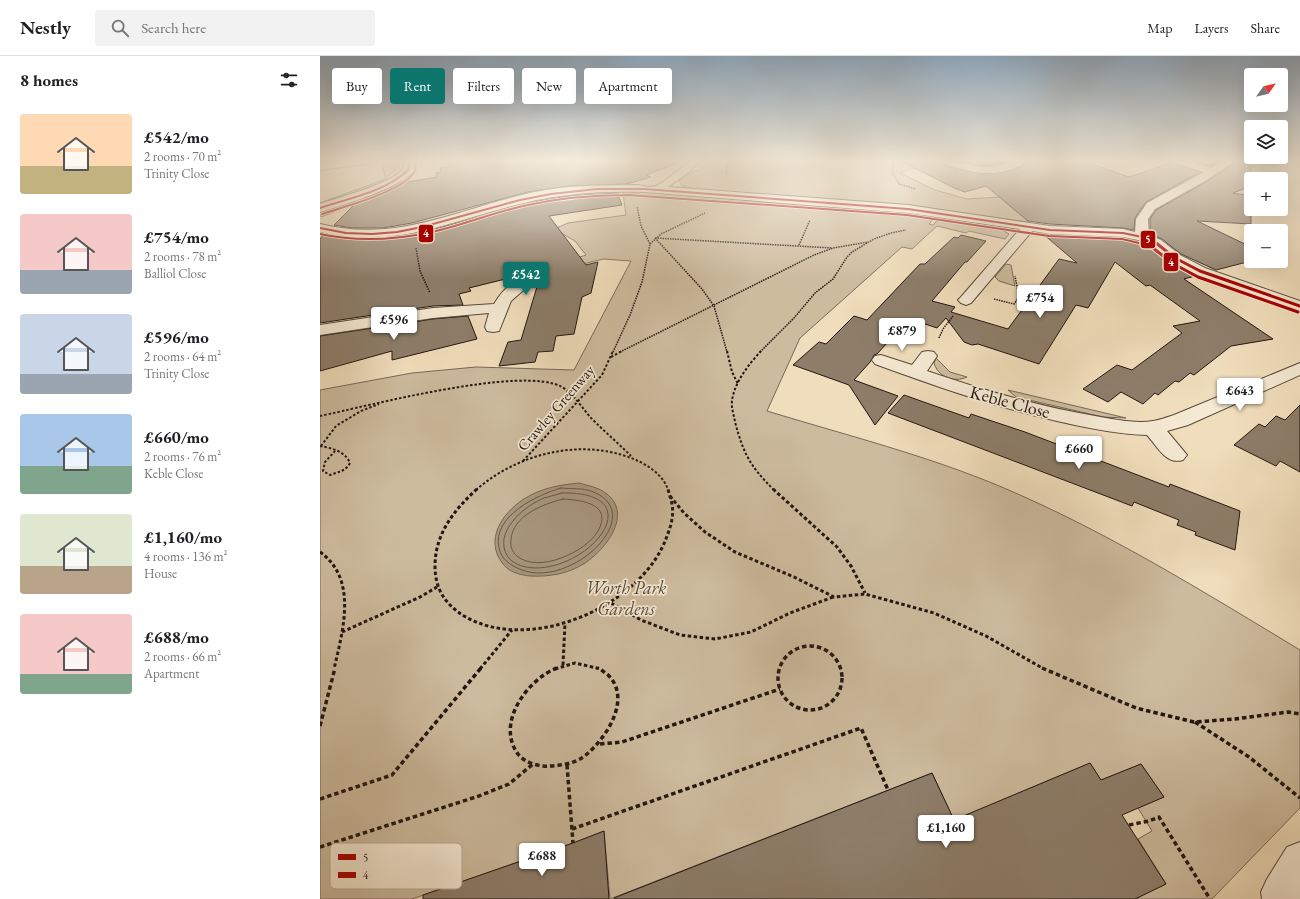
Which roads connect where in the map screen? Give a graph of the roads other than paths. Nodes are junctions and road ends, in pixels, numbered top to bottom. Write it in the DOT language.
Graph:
graph roads {
  1 [pos="340,200"];
  2 [pos="519,200"];
  3 [pos="798,200"];
  4 [pos="1161,200"];
  5 [pos="320,208"];
  6 [pos="1029,227"];
  7 [pos="320,228"];
  8 [pos="1142,237"];
  9 [pos="528,280"];
  10 [pos="966,300"];
  11 [pos="1300,306"];
  12 [pos="498,308"];
  13 [pos="493,327"];
  14 [pos="320,330"];
  15 [pos="928,356"];
  16 [pos="881,360"];
  17 [pos="1300,368"];
  18 [pos="916,372"];
  19 [pos="1154,428"];
  20 [pos="1176,455"];
  21 [pos="1300,860"];
  22 [pos="1278,897"];
  1 -- 5 [label="street"];
  2 -- 7 [label="street"];
  3 -- 6 [label="street"];
  4 -- 8 [label="street"];
  6 -- 8 [label="street"];
  6 -- 10 [label="street"];
  8 -- 11 [label="street"];
  9 -- 12 [label="street"];
  12 -- 13 [label="street"];
  12 -- 14 [label="street"];
  15 -- 18 [label="street"];
  16 -- 18 [label="street, Keble Close"];
  17 -- 19 [label="street, Keble Close"];
  18 -- 19 [label="street, Keble Close"];
  19 -- 20 [label="street"];
  21 -- 22 [label="street"];
}
